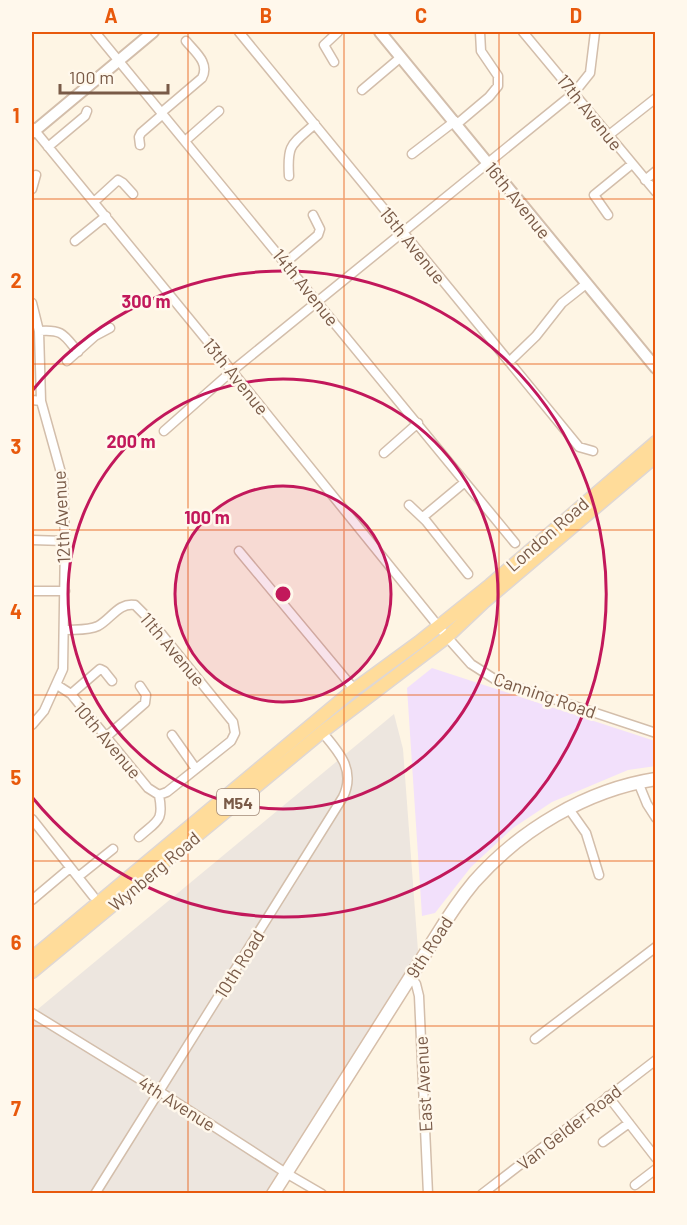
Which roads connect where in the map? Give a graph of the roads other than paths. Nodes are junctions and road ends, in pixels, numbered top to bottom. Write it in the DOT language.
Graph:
graph roads {
  1 [pos="95,32"];
  2 [pos="153,32"];
  3 [pos="239,32"];
  4 [pos="338,32"];
  5 [pos="381,32"];
  6 [pos="480,32"];
  7 [pos="523,32"];
  8 [pos="595,32"];
  9 [pos="186,40"];
  10 [pos="401,57"];
  11 [pos="118,59"];
  12 [pos="334,62"];
  13 [pos="362,90"];
  14 [pos="574,93"];
  15 [pos="656,98"];
  16 [pos="87,111"];
  17 [pos="219,111"];
  18 [pos="163,113"];
  19 [pos="456,122"];
  20 [pos="315,124"];
  21 [pos="33,130"];
  22 [pos="609,135"];
  23 [pos="185,141"];
  24 [pos="140,145"];
  25 [pos="48,147"];
  26 [pos="412,154"];
  27 [pos="488,164"];
  28 [pos="632,164"];
  29 [pos="656,171"];
  30 [pos="36,175"];
  31 [pos="289,176"];
  32 [pos="645,180"];
  33 [pos="32,189"];
  34 [pos="656,192"];
  35 [pos="133,194"];
  36 [pos="93,202"];
  37 [pos="313,215"];
  38 [pos="608,215"];
  39 [pos="106,216"];
  40 [pos="403,232"];
  41 [pos="75,242"];
  42 [pos="285,263"];
  43 [pos="586,284"];
  44 [pos="317,302"];
  45 [pos="32,303"];
  46 [pos="110,328"];
  47 [pos="39,331"];
  48 [pos="78,352"];
  49 [pos="67,361"];
  50 [pos="509,362"];
  51 [pos="656,369"];
  52 [pos="232,371"];
  53 [pos="32,400"];
  54 [pos="41,401"];
  55 [pos="418,423"];
  56 [pos="164,431"];
  57 [pos="656,442"];
  58 [pos="592,451"];
  59 [pos="384,453"];
  60 [pos="656,456"];
  61 [pos="465,482"];
  62 [pos="409,505"];
  63 [pos="423,517"];
  64 [pos="32,540"];
  65 [pos="65,541"];
  66 [pos="515,543"];
  67 [pos="239,551"];
  68 [pos="468,574"];
  69 [pos="32,591"];
  70 [pos="65,591"];
  71 [pos="439,626"];
  72 [pos="64,630"];
  73 [pos="447,637"];
  74 [pos="112,681"];
  75 [pos="57,685"];
  76 [pos="140,686"];
  77 [pos="354,689"];
  78 [pos="71,694"];
  79 [pos="32,725"];
  80 [pos="322,732"];
  81 [pos="656,733"];
  82 [pos="172,735"];
  83 [pos="106,737"];
  84 [pos="196,769"];
  85 [pos="656,779"];
  86 [pos="638,782"];
  87 [pos="159,795"];
  88 [pos="569,809"];
  89 [pos="656,818"];
  90 [pos="32,819"];
  91 [pos="139,837"];
  92 [pos="113,849"];
  93 [pos="70,868"];
  94 [pos="599,875"];
  95 [pos="78,877"];
  96 [pos="93,896"];
  97 [pos="32,900"];
  98 [pos="656,947"];
  99 [pos="32,958"];
  100 [pos="32,972"];
  101 [pos="410,976"];
  102 [pos="32,1013"];
  103 [pos="535,1039"];
  104 [pos="656,1060"];
  105 [pos="159,1091"];
  106 [pos="608,1096"];
  107 [pos="629,1123"];
  108 [pos="603,1142"];
  109 [pos="656,1158"];
  110 [pos="656,1169"];
  111 [pos="286,1173"];
  112 [pos="635,1185"];
  113 [pos="95,1194"];
  114 [pos="273,1194"];
  115 [pos="322,1194"];
  116 [pos="428,1194"];
  117 [pos="482,1194"];
  1 -- 11 [label="street, 14th Avenue"];
  2 -- 11 [label="street"];
  3 -- 20 [label="street, 15th Avenue"];
  4 -- 12 [label="street"];
  5 -- 10 [label="street, 16th Avenue"];
  6 -- 19 [label="street"];
  7 -- 14 [label="street, 17th Avenue"];
  8 -- 14 [label="street"];
  9 -- 18 [label="street"];
  10 -- 13 [label="street"];
  10 -- 19 [label="street, 16th Avenue"];
  11 -- 18 [label="street, 14th Avenue"];
  11 -- 21 [label="street"];
  14 -- 22 [label="street, 17th Avenue"];
  14 -- 27 [label="street"];
  15 -- 22 [label="street"];
  16 -- 25 [label="street"];
  17 -- 23 [label="street"];
  18 -- 23 [label="street, 14th Avenue"];
  18 -- 24 [label="street"];
  19 -- 26 [label="street"];
  19 -- 27 [label="street, 16th Avenue"];
  20 -- 31 [label="street"];
  20 -- 40 [label="street, 15th Avenue"];
  21 -- 25 [label="street, 13th Avenue"];
  22 -- 28 [label="street, 17th Avenue"];
  23 -- 42 [label="street, 14th Avenue"];
  25 -- 36 [label="street, 13th Avenue"];
  27 -- 40 [label="street"];
  27 -- 43 [label="street, 16th Avenue"];
  28 -- 32 [label="street, 17th Avenue"];
  28 -- 38 [label="street"];
  29 -- 32 [label="street"];
  30 -- 33 [label="street"];
  32 -- 34 [label="street, 17th Avenue"];
  35 -- 36 [label="street"];
  36 -- 39 [label="street, 13th Avenue"];
  37 -- 42 [label="street"];
  39 -- 41 [label="street"];
  39 -- 52 [label="street, 13th Avenue"];
  40 -- 44 [label="street"];
  40 -- 50 [label="street, 15th Avenue"];
  42 -- 44 [label="street, 14th Avenue"];
  43 -- 50 [label="street"];
  43 -- 51 [label="street, 16th Avenue"];
  44 -- 52 [label="street"];
  44 -- 55 [label="street, 14th Avenue"];
  45 -- 47 [label="street, 12th Avenue"];
  46 -- 48 [label="street"];
  47 -- 48 [label="street"];
  47 -- 54 [label="street, 12th Avenue"];
  48 -- 49 [label="street"];
  50 -- 58 [label="street, 15th Avenue"];
  52 -- 56 [label="street"];
  52 -- 71 [label="street, 13th Avenue"];
  53 -- 54 [label="street"];
  54 -- 65 [label="street, 12th Avenue"];
  55 -- 59 [label="street"];
  55 -- 61 [label="street, 14th Avenue"];
  57 -- 71 [label="main road, London Road / M54"];
  60 -- 73 [label="main road, London Road / M54"];
  61 -- 63 [label="street"];
  61 -- 66 [label="street, 14th Avenue"];
  62 -- 63 [label="street"];
  63 -- 68 [label="street"];
  64 -- 65 [label="street"];
  65 -- 70 [label="street, 12th Avenue"];
  67 -- 77 [label="street"];
  69 -- 70 [label="street"];
  70 -- 72 [label="street, 12th Avenue"];
  71 -- 73 [label="street, 13th Avenue"];
  71 -- 77 [label="main road, Wynberg Road / M54"];
  72 -- 75 [label="street, 12th Avenue"];
  72 -- 84 [label="street, 11th Avenue"];
  73 -- 80 [label="main road, Wynberg Road / M54"];
  73 -- 81 [label="street, Canning Road"];
  74 -- 78 [label="street"];
  75 -- 78 [label="street, 10th Avenue"];
  75 -- 79 [label="street, 12th Avenue"];
  76 -- 83 [label="street"];
  77 -- 99 [label="main road, Wynberg Road / M54"];
  78 -- 83 [label="street, 10th Avenue"];
  80 -- 100 [label="main road, Wynberg Road / M54"];
  80 -- 105 [label="street, 10th Road"];
  82 -- 84 [label="street"];
  83 -- 87 [label="street, 10th Avenue"];
  84 -- 87 [label="street"];
  85 -- 86 [label="main road, 9th Road"];
  86 -- 88 [label="main road, 9th Road"];
  86 -- 89 [label="street"];
  87 -- 91 [label="street"];
  88 -- 94 [label="street"];
  88 -- 101 [label="main road, 9th Road"];
  90 -- 93 [label="street"];
  92 -- 95 [label="street"];
  93 -- 95 [label="street"];
  93 -- 97 [label="street"];
  95 -- 96 [label="street"];
  98 -- 103 [label="street"];
  101 -- 111 [label="main road, 9th Road"];
  101 -- 116 [label="street, East Avenue"];
  102 -- 105 [label="street, 4th Avenue"];
  104 -- 106 [label="street, Van Gelder Road"];
  105 -- 111 [label="street, 4th Avenue"];
  105 -- 113 [label="street, 10th Road"];
  106 -- 107 [label="street"];
  106 -- 117 [label="street, Van Gelder Road"];
  107 -- 108 [label="street"];
  107 -- 109 [label="street"];
  110 -- 112 [label="street"];
  111 -- 114 [label="main road, 9th Road"];
  111 -- 115 [label="street, 4th Avenue"];
}
